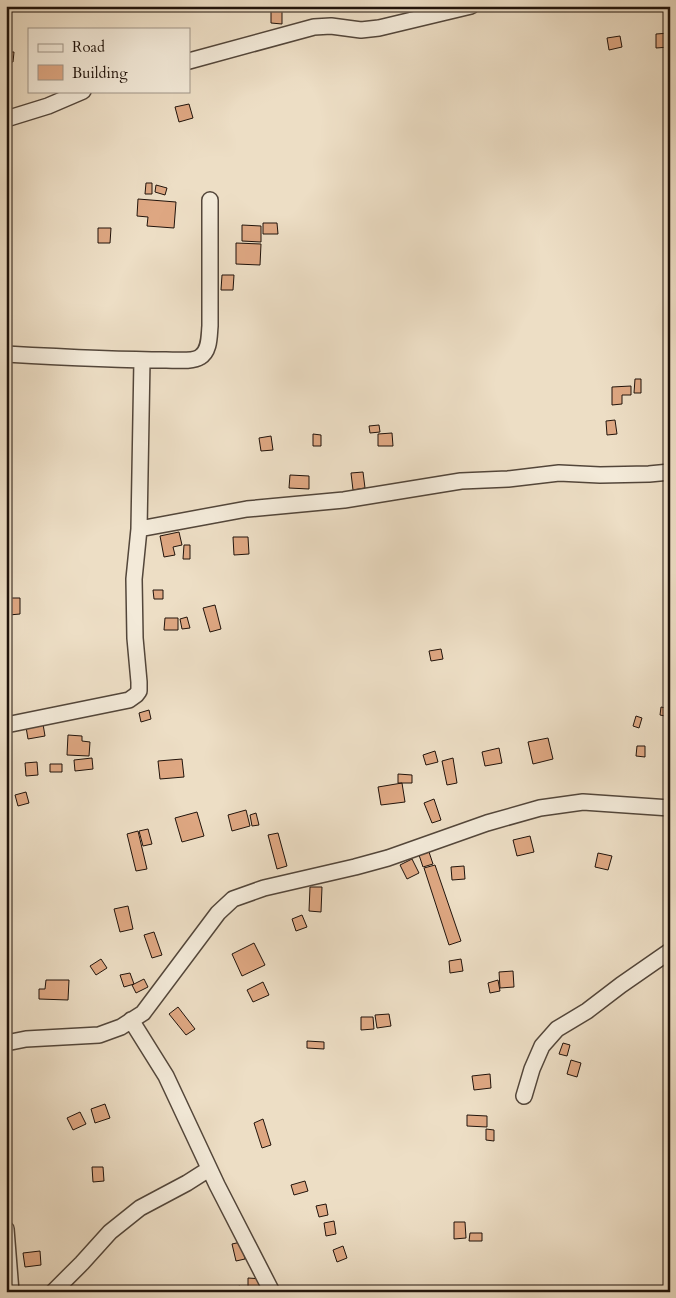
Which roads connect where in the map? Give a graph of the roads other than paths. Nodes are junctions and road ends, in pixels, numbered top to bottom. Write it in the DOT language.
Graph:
graph roads {
  1 [pos="471,6"];
  2 [pos="190,61"];
  3 [pos="81,92"];
  4 [pos="6,119"];
  5 [pos="210,200"];
  6 [pos="6,354"];
  7 [pos="142,360"];
  8 [pos="670,472"];
  9 [pos="138,529"];
  10 [pos="6,725"];
  11 [pos="670,808"];
  12 [pos="670,951"];
  13 [pos="131,1020"];
  14 [pos="6,1043"];
  15 [pos="524,1096"];
  16 [pos="209,1169"];
  17 [pos="6,1229"];
  18 [pos="10,1292"];
  19 [pos="53,1292"];
  20 [pos="272,1292"];
  1 -- 2 [label="street"];
  3 -- 4 [label="street"];
  5 -- 7 [label="street"];
  6 -- 7 [label="street"];
  7 -- 9 [label="street"];
  8 -- 9 [label="street"];
  9 -- 10 [label="street"];
  11 -- 13 [label="street"];
  12 -- 15 [label="street"];
  13 -- 14 [label="street"];
  13 -- 16 [label="street"];
  16 -- 19 [label="street"];
  16 -- 20 [label="street"];
  17 -- 18 [label="street"];
}
